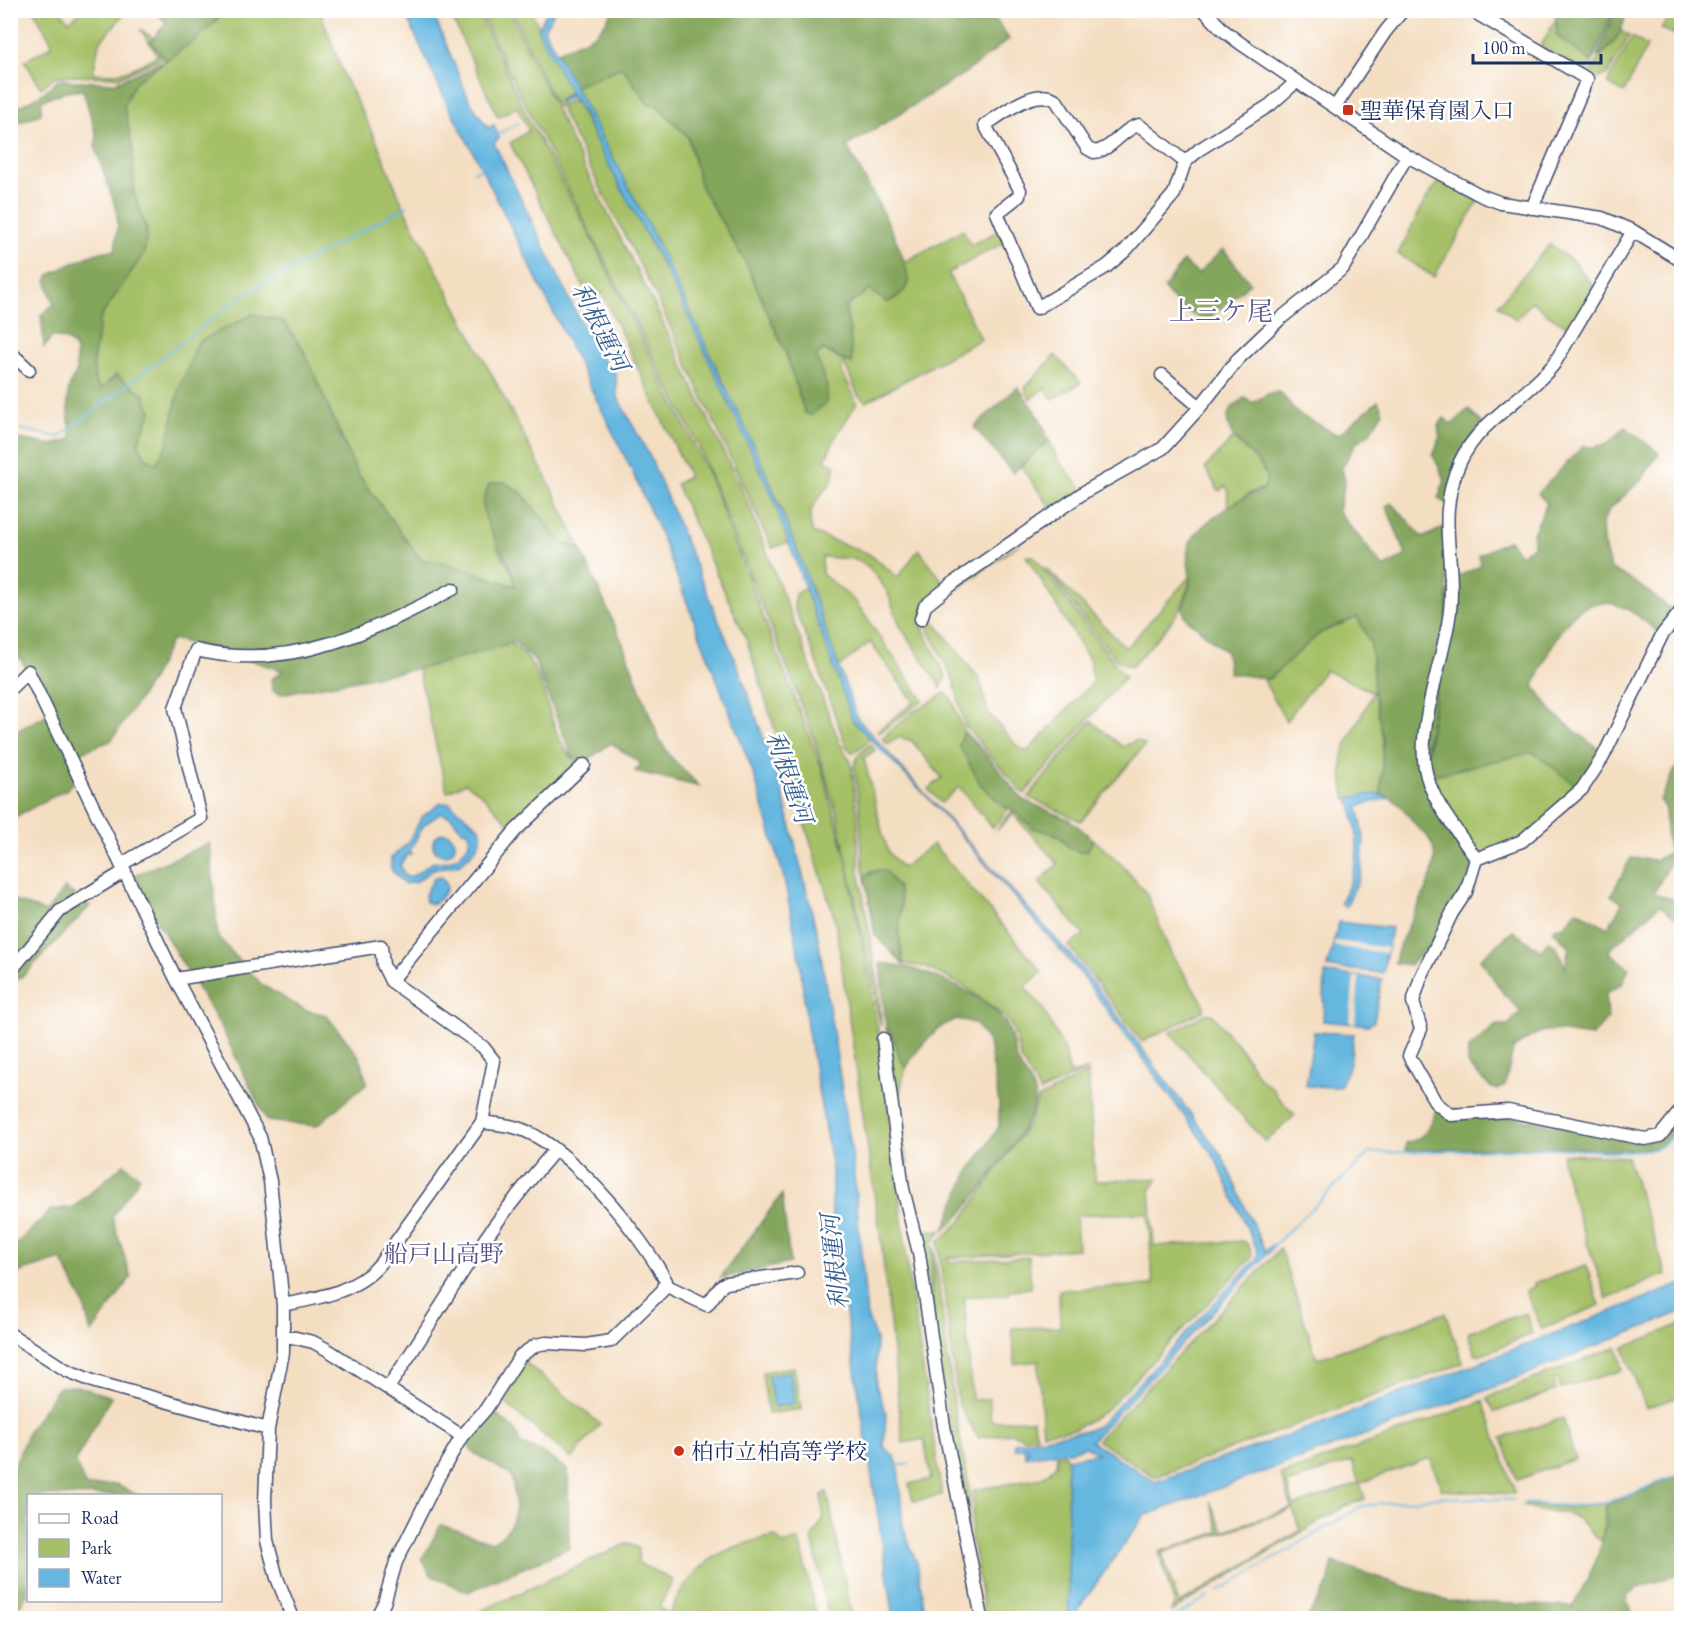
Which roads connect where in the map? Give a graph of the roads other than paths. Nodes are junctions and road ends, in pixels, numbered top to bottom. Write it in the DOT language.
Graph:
graph roads {
  1 [pos="1204,10"];
  2 [pos="1403,10"];
  3 [pos="1471,10"];
  4 [pos="1296,82"];
  5 [pos="1335,107"];
  6 [pos="1407,156"];
  7 [pos="1185,162"];
  8 [pos="1532,208"];
  9 [pos="1633,231"];
  10 [pos="1682,261"];
  11 [pos="10,352"];
  12 [pos="29,370"];
  13 [pos="1162,375"];
  14 [pos="1200,407"];
  15 [pos="453,589"];
  16 [pos="1682,610"];
  17 [pos="921,619"];
  18 [pos="10,689"];
  19 [pos="584,765"];
  20 [pos="1476,859"];
  21 [pos="123,868"];
  22 [pos="10,972"];
  23 [pos="176,979"];
  24 [pos="391,981"];
  25 [pos="883,1039"];
  26 [pos="1682,1109"];
  27 [pos="483,1122"];
  28 [pos="555,1150"];
  29 [pos="797,1273"];
  30 [pos="665,1285"];
  31 [pos="283,1305"];
  32 [pos="10,1334"];
  33 [pos="283,1335"];
  34 [pos="388,1388"];
  35 [pos="268,1429"];
  36 [pos="462,1436"];
  37 [pos="293,1618"];
  38 [pos="376,1618"];
  39 [pos="982,1618"];
  1 -- 4 [label="street"];
  2 -- 5 [label="street"];
  3 -- 8 [label="street"];
  4 -- 5 [label="street"];
  4 -- 7 [label="street"];
  5 -- 6 [label="street"];
  6 -- 8 [label="street"];
  6 -- 14 [label="street"];
  7 -- 7 [label="street"];
  8 -- 9 [label="street"];
  9 -- 10 [label="street"];
  9 -- 20 [label="street"];
  11 -- 12 [label="street"];
  13 -- 14 [label="street"];
  14 -- 17 [label="street"];
  15 -- 21 [label="street"];
  16 -- 20 [label="street"];
  18 -- 21 [label="street"];
  19 -- 24 [label="street"];
  20 -- 26 [label="street"];
  21 -- 22 [label="street"];
  21 -- 23 [label="street"];
  23 -- 24 [label="street"];
  23 -- 31 [label="street"];
  24 -- 27 [label="street"];
  25 -- 39 [label="street"];
  27 -- 28 [label="street"];
  27 -- 31 [label="street"];
  28 -- 30 [label="street"];
  28 -- 34 [label="street"];
  29 -- 30 [label="street"];
  30 -- 36 [label="street"];
  31 -- 33 [label="street"];
  32 -- 35 [label="street"];
  33 -- 34 [label="street"];
  33 -- 35 [label="street"];
  34 -- 36 [label="street"];
  35 -- 37 [label="street"];
  36 -- 38 [label="street"];
}
